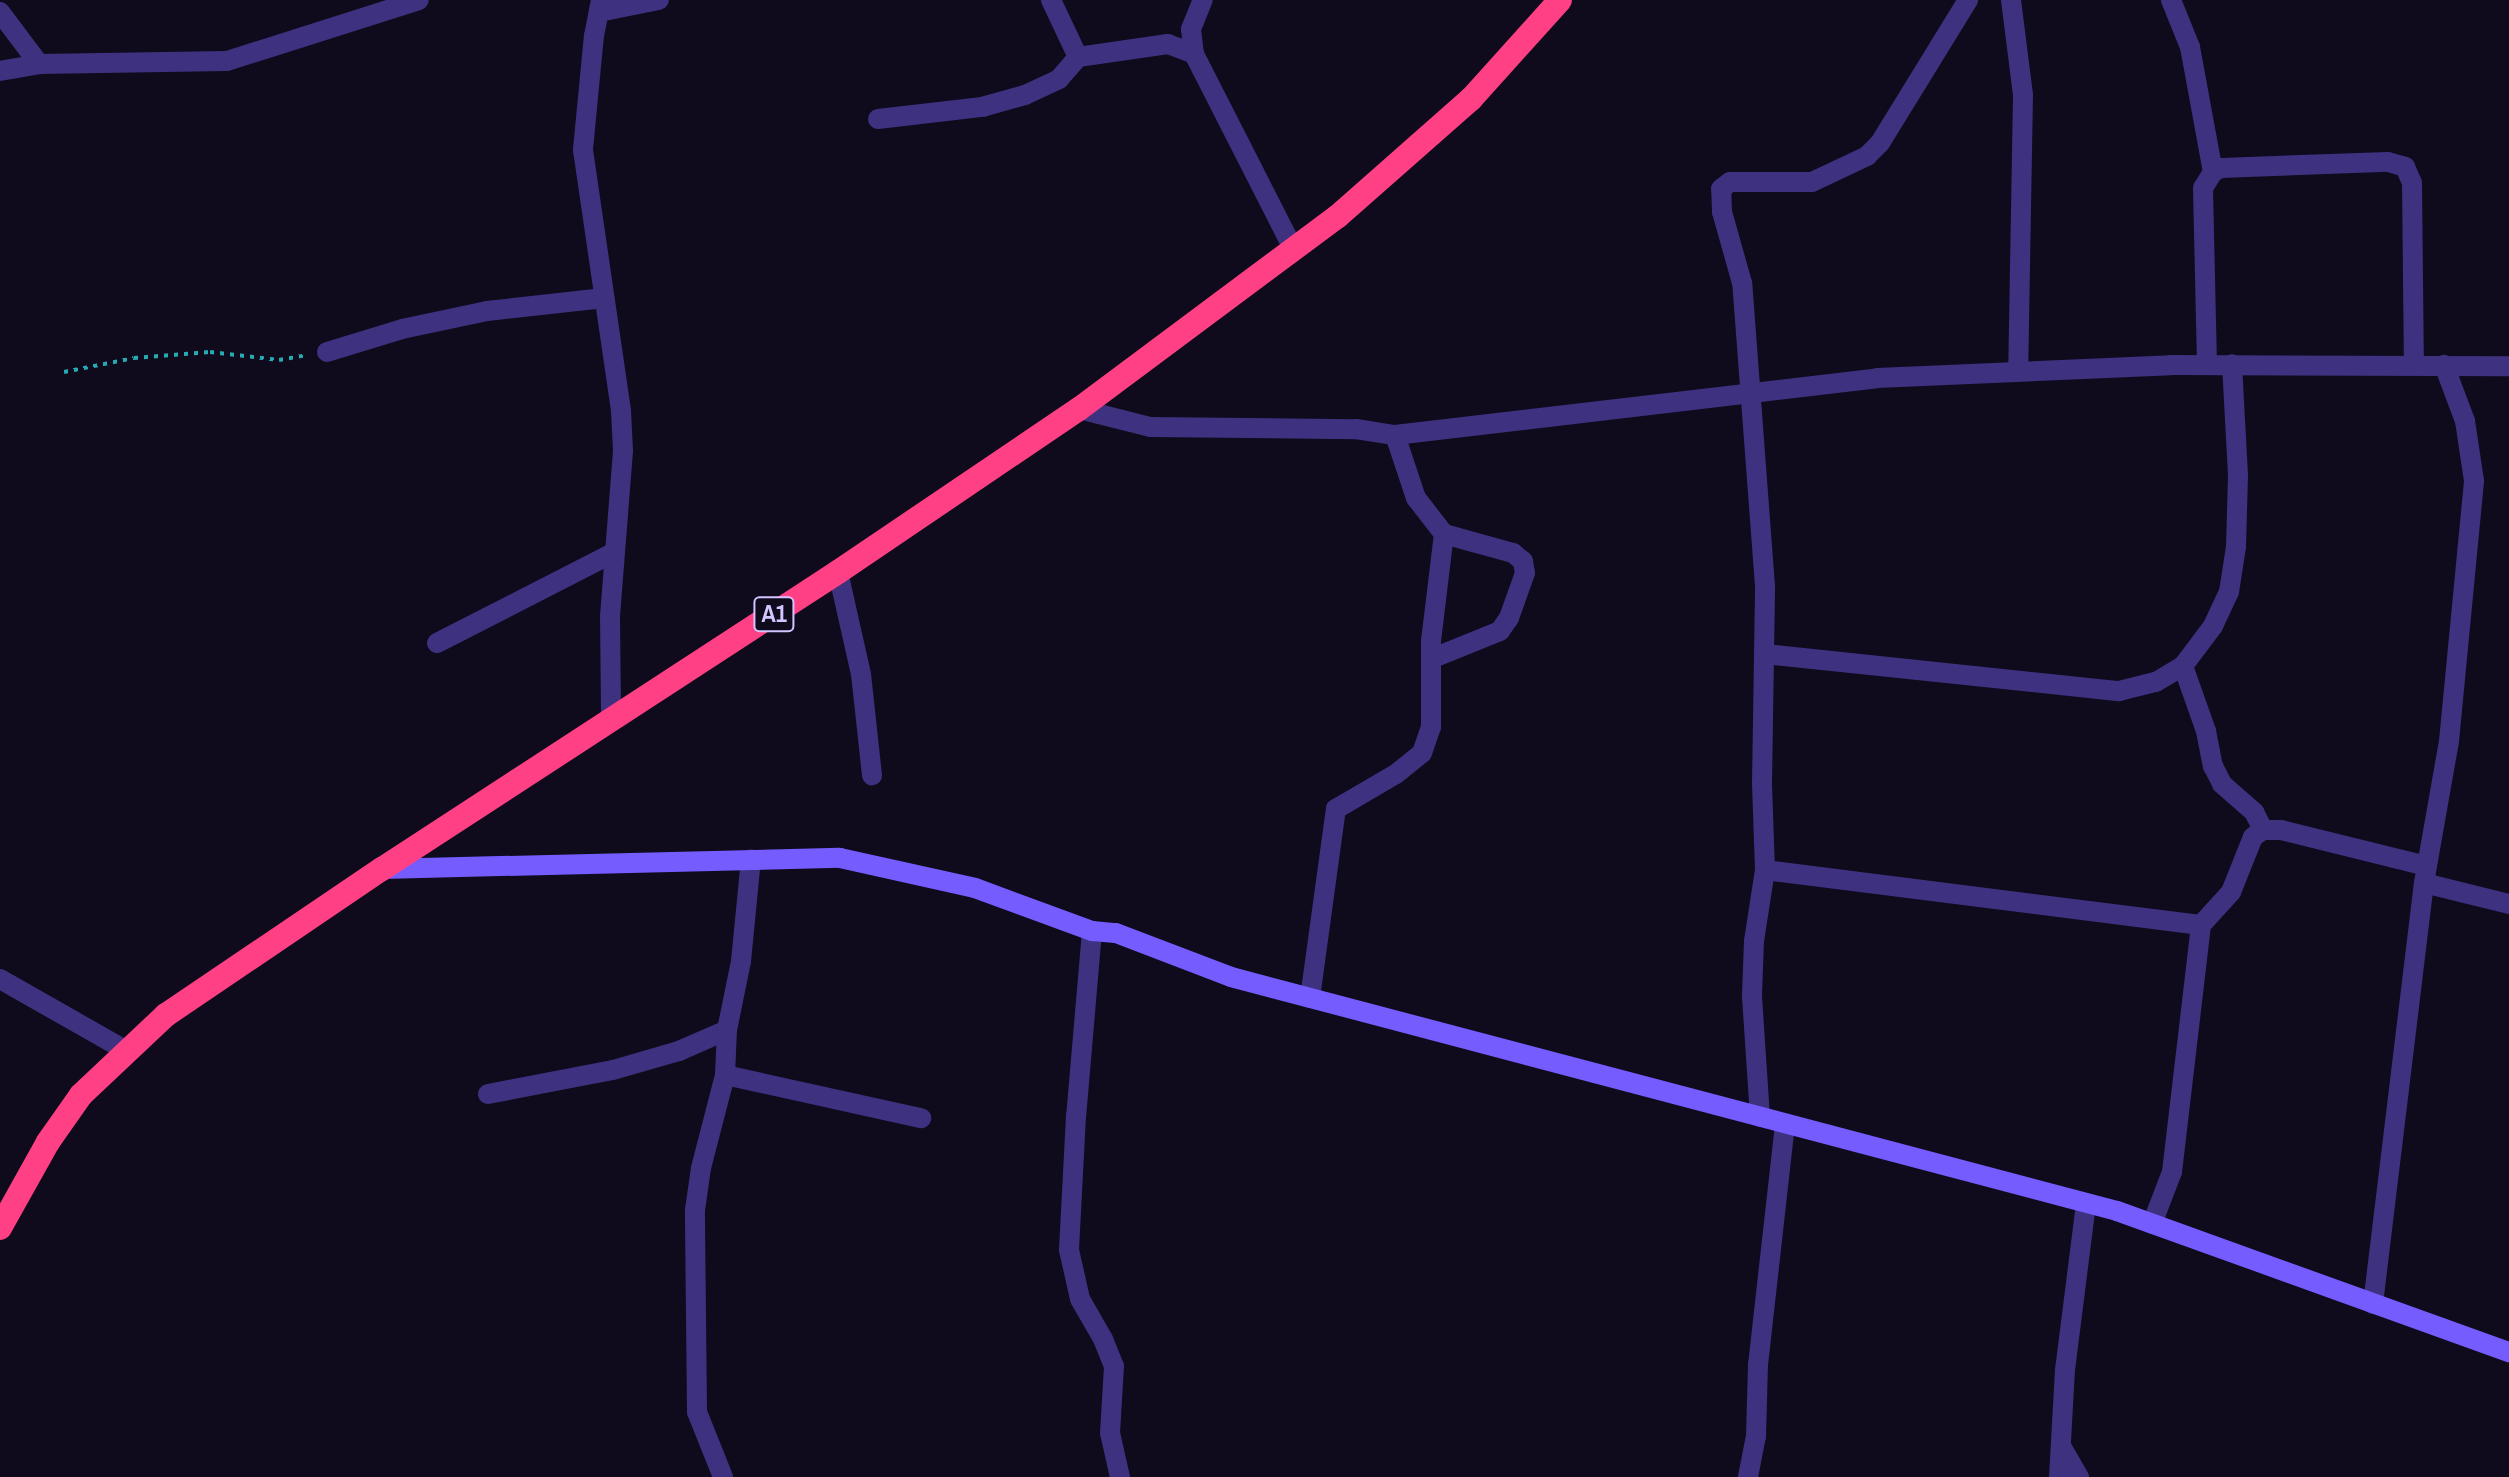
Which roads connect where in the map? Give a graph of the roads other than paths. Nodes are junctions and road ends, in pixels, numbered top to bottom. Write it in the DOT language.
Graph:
graph roads {
  1 [pos="419,0"];
  2 [pos="659,0"];
  3 [pos="1051,0"];
  4 [pos="1203,0"];
  5 [pos="1560,0"];
  6 [pos="1968,0"];
  7 [pos="2011,0"];
  8 [pos="2171,0"];
  9 [pos="600,6"];
  10 [pos="0,12"];
  11 [pos="1191,29"];
  12 [pos="1168,44"];
  13 [pos="1194,54"];
  14 [pos="1078,57"];
  15 [pos="39,64"];
  16 [pos="0,71"];
  17 [pos="878,119"];
  18 [pos="2213,172"];
  19 [pos="1294,250"];
  20 [pos="604,298"];
  21 [pos="327,352"];
  22 [pos="2232,364"];
  23 [pos="2207,365"];
  24 [pos="2414,365"];
  25 [pos="2444,365"];
  26 [pos="2509,366"];
  27 [pos="2018,371"];
  28 [pos="1751,391"];
  29 [pos="1079,409"];
  30 [pos="1395,435"];
  31 [pos="1444,534"];
  32 [pos="615,552"];
  33 [pos="838,572"];
  34 [pos="437,643"];
  35 [pos="1765,654"];
  36 [pos="1431,659"];
  37 [pos="2183,666"];
  38 [pos="611,720"];
  39 [pos="872,775"];
  40 [pos="2263,830"];
  41 [pos="751,859"];
  42 [pos="382,869"];
  43 [pos="1765,870"];
  44 [pos="2425,875"];
  45 [pos="2509,904"];
  46 [pos="2201,925"];
  47 [pos="1092,931"];
  48 [pos="0,979"];
  49 [pos="1310,998"];
  50 [pos="727,1030"];
  51 [pos="127,1051"];
  52 [pos="725,1075"];
  53 [pos="488,1094"];
  54 [pos="1760,1117"];
  55 [pos="921,1118"];
  56 [pos="1785,1125"];
  57 [pos="2086,1203"];
  58 [pos="2152,1224"];
  59 [pos="0,1228"];
  60 [pos="2373,1304"];
  61 [pos="2509,1352"];
  62 [pos="2061,1446"];
  63 [pos="723,1477"];
  64 [pos="1120,1477"];
  65 [pos="1748,1477"];
  66 [pos="2059,1477"];
  67 [pos="2079,1477"];
  1 -- 15 [label="street"];
  2 -- 9 [label="street"];
  3 -- 14 [label="street"];
  4 -- 11 [label="street"];
  5 -- 19 [label="highway, A1"];
  6 -- 28 [label="street"];
  7 -- 27 [label="street"];
  8 -- 18 [label="street"];
  9 -- 20 [label="street"];
  10 -- 15 [label="street"];
  11 -- 12 [label="street"];
  11 -- 13 [label="street"];
  12 -- 13 [label="street"];
  12 -- 14 [label="street"];
  13 -- 19 [label="street"];
  14 -- 17 [label="street"];
  15 -- 16 [label="street"];
  18 -- 23 [label="street"];
  18 -- 24 [label="street"];
  19 -- 29 [label="highway, A1"];
  20 -- 21 [label="street"];
  20 -- 32 [label="street"];
  22 -- 23 [label="street"];
  22 -- 24 [label="street"];
  22 -- 37 [label="street"];
  23 -- 27 [label="street"];
  24 -- 25 [label="street"];
  25 -- 26 [label="street"];
  25 -- 44 [label="street"];
  27 -- 28 [label="street"];
  28 -- 30 [label="street"];
  28 -- 35 [label="street"];
  29 -- 30 [label="street"];
  29 -- 33 [label="highway, A1"];
  30 -- 31 [label="street"];
  31 -- 36 [label="street"];
  31 -- 36 [label="street"];
  32 -- 34 [label="street"];
  32 -- 38 [label="street"];
  33 -- 38 [label="highway, A1"];
  33 -- 39 [label="street"];
  35 -- 37 [label="street"];
  35 -- 43 [label="street"];
  36 -- 49 [label="street"];
  37 -- 40 [label="street"];
  38 -- 42 [label="highway, A1"];
  40 -- 44 [label="street"];
  40 -- 46 [label="street"];
  41 -- 42 [label="street"];
  41 -- 47 [label="street"];
  41 -- 50 [label="street"];
  42 -- 51 [label="highway, A1"];
  43 -- 46 [label="street"];
  43 -- 54 [label="street"];
  44 -- 45 [label="street"];
  44 -- 60 [label="street"];
  46 -- 58 [label="street"];
  47 -- 49 [label="street"];
  47 -- 64 [label="street"];
  48 -- 51 [label="street"];
  49 -- 54 [label="street"];
  50 -- 52 [label="street"];
  50 -- 53 [label="street"];
  51 -- 59 [label="highway, A1"];
  52 -- 55 [label="street"];
  52 -- 63 [label="street"];
  54 -- 56 [label="street"];
  56 -- 57 [label="street"];
  56 -- 65 [label="street"];
  57 -- 58 [label="street"];
  57 -- 62 [label="street"];
  58 -- 60 [label="street"];
  60 -- 61 [label="street"];
  62 -- 66 [label="street"];
  62 -- 67 [label="street"];
}
